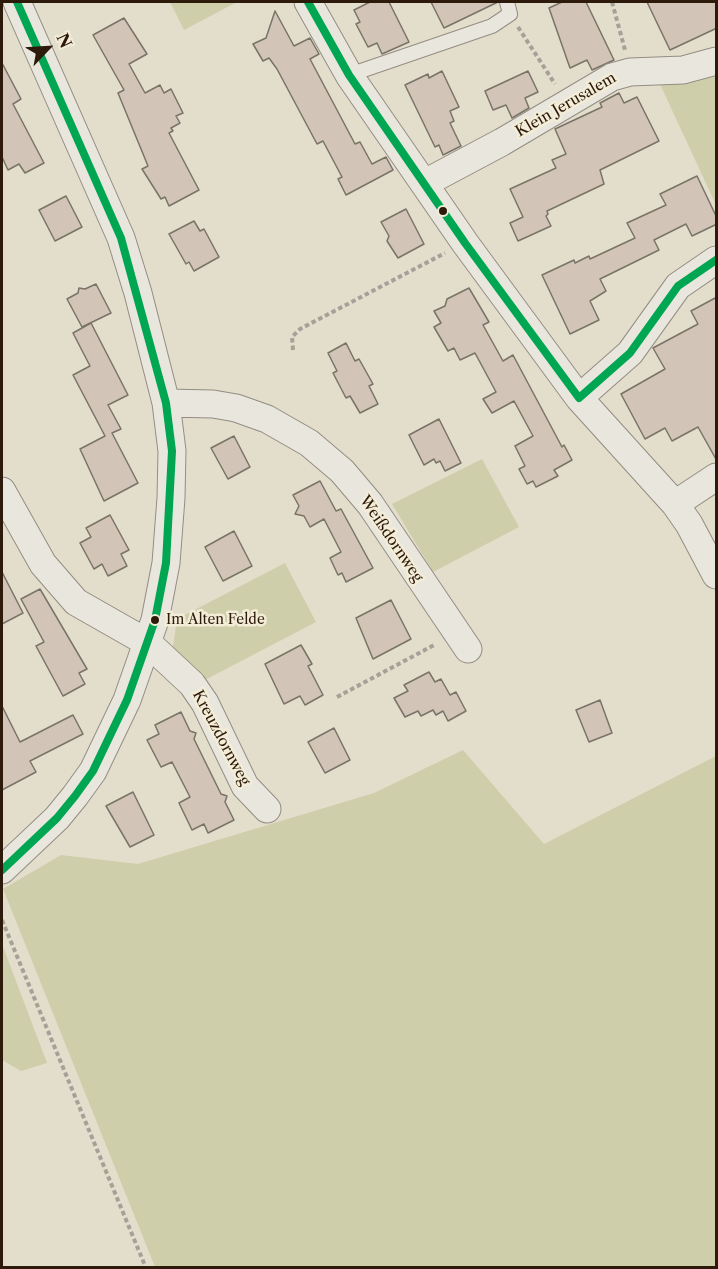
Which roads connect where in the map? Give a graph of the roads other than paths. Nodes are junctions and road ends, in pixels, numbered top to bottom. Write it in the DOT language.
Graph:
graph roads {
  1 [pos="17,2"];
  2 [pos="308,2"];
  3 [pos="508,8"];
  4 [pos="717,61"];
  5 [pos="349,75"];
  6 [pos="425,183"];
  7 [pos="717,260"];
  8 [pos="579,398"];
  9 [pos="166,403"];
  10 [pos="717,477"];
  11 [pos="2,491"];
  12 [pos="675,504"];
  13 [pos="717,575"];
  14 [pos="461,642"];
  15 [pos="148,643"];
  16 [pos="267,809"];
  17 [pos="2,870"];
  1 -- 9 [label="street"];
  2 -- 5 [label="street"];
  3 -- 5 [label="lane"];
  4 -- 6 [label="street, Klein Jerusalem"];
  5 -- 6 [label="street"];
  6 -- 8 [label="street"];
  7 -- 8 [label="street"];
  8 -- 12 [label="street"];
  9 -- 14 [label="street, Weißdornweg"];
  9 -- 15 [label="street"];
  10 -- 12 [label="street"];
  11 -- 15 [label="street, Kreuzdornweg"];
  12 -- 13 [label="street"];
  15 -- 16 [label="street, Kreuzdornweg"];
  15 -- 17 [label="street"];
}
